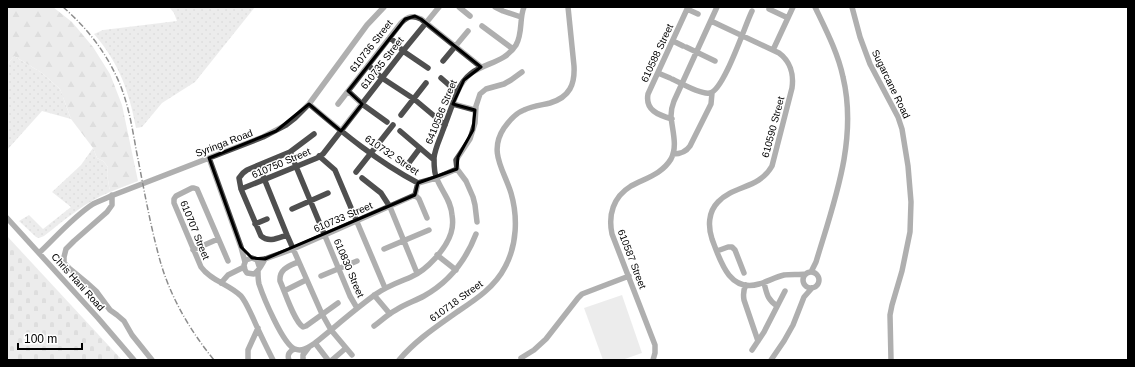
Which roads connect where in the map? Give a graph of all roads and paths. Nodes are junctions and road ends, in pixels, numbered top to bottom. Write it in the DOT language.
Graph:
graph roads {
  1 [pos="384,7"];
  2 [pos="439,7"];
  3 [pos="459,7"];
  4 [pos="495,7"];
  5 [pos="524,7"];
  6 [pos="568,7"];
  7 [pos="718,7"];
  8 [pos="793,7"];
  9 [pos="815,7"];
  10 [pos="852,7"];
  11 [pos="688,8"];
  12 [pos="769,9"];
  13 [pos="752,11"];
  14 [pos="698,14"];
  15 [pos="470,16"];
  16 [pos="521,17"];
  17 [pos="788,18"];
  18 [pos="711,21"];
  19 [pos="426,22"];
  20 [pos="482,26"];
  21 [pos="468,31"];
  22 [pos="741,36"];
  23 [pos="390,38"];
  24 [pos="673,41"];
  25 [pos="455,46"];
  26 [pos="513,49"];
  27 [pos="773,50"];
  28 [pos="403,51"];
  29 [pos="697,52"];
  30 [pos="444,61"];
  31 [pos="716,61"];
  32 [pos="368,65"];
  33 [pos="481,67"];
  34 [pos="428,68"];
  35 [pos="522,72"];
  36 [pos="658,72"];
  37 [pos="382,78"];
  38 [pos="441,78"];
  39 [pos="426,83"];
  40 [pos="682,83"];
  41 [pos="348,91"];
  42 [pos="457,92"];
  43 [pos="712,93"];
  44 [pos="414,99"];
  45 [pos="309,104"];
  46 [pos="338,104"];
  47 [pos="362,104"];
  48 [pos="453,104"];
  49 [pos="475,110"];
  50 [pos="401,115"];
  51 [pos="672,118"];
  52 [pos="387,122"];
  53 [pos="393,125"];
  54 [pos="445,126"];
  55 [pos="341,131"];
  56 [pos="400,131"];
  57 [pos="314,134"];
  58 [pos="420,148"];
  59 [pos="290,152"];
  60 [pos="371,153"];
  61 [pos="673,154"];
  62 [pos="319,156"];
  63 [pos="209,158"];
  64 [pos="434,160"];
  65 [pos="408,164"];
  66 [pos="259,166"];
  67 [pos="297,166"];
  68 [pos="457,169"];
  69 [pos="356,172"];
  70 [pos="362,178"];
  71 [pos="436,178"];
  72 [pos="265,179"];
  73 [pos="418,183"];
  74 [pos="241,189"];
  75 [pos="328,193"];
  76 [pos="112,195"];
  77 [pos="415,195"];
  78 [pos="311,200"];
  79 [pos="390,207"];
  80 [pos="292,209"];
  81 [pos="7,218"];
  82 [pos="267,218"];
  83 [pos="427,218"];
  84 [pos="357,221"];
  85 [pos="477,222"];
  86 [pos="255,224"];
  87 [pos="429,230"];
  88 [pos="476,234"];
  89 [pos="287,235"];
  90 [pos="326,235"];
  91 [pos="218,239"];
  92 [pos="404,241"];
  93 [pos="241,247"];
  94 [pos="293,249"];
  95 [pos="384,249"];
  96 [pos="193,250"];
  97 [pos="717,251"];
  98 [pos="39,253"];
  99 [pos="437,255"];
  100 [pos="357,260"];
  101 [pos="228,261"];
  102 [pos="298,262"];
  103 [pos="816,262"];
  104 [pos="257,264"];
  105 [pos="339,268"];
  106 [pos="247,269"];
  107 [pos="456,270"];
  108 [pos="744,273"];
  109 [pos="808,273"];
  110 [pos="417,274"];
  111 [pos="793,275"];
  112 [pos="817,275"];
  113 [pos="321,276"];
  114 [pos="629,276"];
  115 [pos="306,280"];
  116 [pos="221,283"];
  117 [pos="259,283"];
  118 [pos="764,283"];
  119 [pos="804,283"];
  120 [pos="746,285"];
  121 [pos="385,288"];
  122 [pos="812,288"];
  123 [pos="284,291"];
  124 [pos="785,291"];
  125 [pos="374,295"];
  126 [pos="804,297"];
  127 [pos="338,303"];
  128 [pos="777,306"];
  129 [pos="357,308"];
  130 [pos="322,314"];
  131 [pos="390,314"];
  132 [pos="374,326"];
  133 [pos="258,328"];
  134 [pos="332,330"];
  135 [pos="286,340"];
  136 [pos="758,341"];
  137 [pos="315,343"];
  138 [pos="346,348"];
  139 [pos="752,350"];
  140 [pos="300,354"];
  141 [pos="352,355"];
  142 [pos="289,357"];
  143 [pos="521,358"];
  144 [pos="134,360"];
  145 [pos="152,360"];
  146 [pos="248,360"];
  147 [pos="273,360"];
  148 [pos="328,360"];
  149 [pos="332,360"];
  150 [pos="399,360"];
  151 [pos="653,360"];
  152 [pos="771,360"];
  153 [pos="892,360"];
  1 -- 45 [label="street, Syringa Road"];
  2 -- 19 [label="street, 610735 Street"];
  3 -- 15 [label="street"];
  4 -- 16 [label="street"];
  5 -- 16 [label="street"];
  6 -- 150 [label="street, 610718 Street"];
  7 -- 18 [label="street"];
  8 -- 17 [label="street"];
  9 -- 103 [label="street"];
  10 -- 153 [label="street, Sugarcane Road"];
  11 -- 14 [label="street"];
  11 -- 24 [label="street, 610588 Street"];
  12 -- 17 [label="street"];
  13 -- 22 [label="street"];
  16 -- 26 [label="street"];
  17 -- 27 [label="street"];
  18 -- 22 [label="street, 610590 Street"];
  18 -- 29 [label="street"];
  19 -- 23 [label="street, 610736 Street"];
  19 -- 25 [label="street"];
  19 -- 28 [label="street, 610735 Street"];
  20 -- 26 [label="street"];
  21 -- 25 [label="street"];
  22 -- 27 [label="street, 610590 Street"];
  22 -- 43 [label="street"];
  23 -- 28 [label="street"];
  23 -- 32 [label="street, 610736 Street"];
  24 -- 29 [label="street"];
  24 -- 36 [label="street, 610588 Street"];
  25 -- 30 [label="street"];
  25 -- 33 [label="street"];
  26 -- 33 [label="street, 6410586 Street"];
  27 -- 97 [label="street, 610590 Street"];
  28 -- 34 [label="street"];
  28 -- 37 [label="street, 610735 Street"];
  29 -- 31 [label="street"];
  29 -- 40 [label="street"];
  32 -- 37 [label="street"];
  32 -- 41 [label="street, 610736 Street"];
  33 -- 42 [label="street, 6410586 Street"];
  35 -- 49 [label="street"];
  36 -- 40 [label="street"];
  36 -- 51 [label="street, 610588 Street"];
  37 -- 44 [label="street"];
  37 -- 47 [label="street, 610735 Street"];
  38 -- 42 [label="street"];
  39 -- 44 [label="street"];
  40 -- 43 [label="street"];
  40 -- 51 [label="street"];
  41 -- 46 [label="street, 610736 Street"];
  41 -- 47 [label="street"];
  42 -- 48 [label="street, 6410586 Street"];
  43 -- 61 [label="street"];
  44 -- 50 [label="street"];
  44 -- 54 [label="street"];
  45 -- 55 [label="street, 610732 Street"];
  45 -- 63 [label="street, Syringa Road"];
  47 -- 52 [label="street"];
  47 -- 55 [label="street, 610735 Street"];
  48 -- 49 [label="street"];
  48 -- 54 [label="street, 6410586 Street"];
  49 -- 68 [label="street"];
  51 -- 61 [label="street"];
  53 -- 60 [label="street"];
  54 -- 64 [label="street, 6410586 Street"];
  55 -- 60 [label="street, 610732 Street"];
  55 -- 62 [label="street, 610750 Street"];
  56 -- 58 [label="street"];
  57 -- 59 [label="street"];
  58 -- 64 [label="street"];
  58 -- 65 [label="street"];
  59 -- 66 [label="street"];
  59 -- 67 [label="street, 610830 Street"];
  60 -- 69 [label="street"];
  60 -- 73 [label="street, 610732 Street"];
  61 -- 114 [label="street, 610587 Street"];
  62 -- 67 [label="street, 610750 Street"];
  62 -- 84 [label="street"];
  63 -- 76 [label="street, Syringa Road"];
  63 -- 93 [label="street"];
  64 -- 71 [label="street, 6410586 Street"];
  66 -- 72 [label="street"];
  66 -- 74 [label="street"];
  67 -- 72 [label="street, 610750 Street"];
  67 -- 78 [label="street, 610830 Street"];
  68 -- 71 [label="street, 610732 Street"];
  68 -- 85 [label="street"];
  70 -- 79 [label="street"];
  71 -- 73 [label="street, 610732 Street"];
  71 -- 99 [label="street, 6410586 Street"];
  72 -- 74 [label="street, 610750 Street"];
  72 -- 89 [label="street"];
  73 -- 77 [label="street"];
  74 -- 86 [label="street"];
  75 -- 78 [label="street"];
  76 -- 98 [label="street, Syringa Road"];
  76 -- 145 [label="street"];
  77 -- 79 [label="street, 610733 Street"];
  77 -- 83 [label="street"];
  78 -- 80 [label="street"];
  78 -- 90 [label="street, 610830 Street"];
  79 -- 84 [label="street, 610733 Street"];
  79 -- 92 [label="street"];
  81 -- 98 [label="street, Chris Hani Road"];
  82 -- 86 [label="street"];
  84 -- 90 [label="street, 610733 Street"];
  84 -- 121 [label="street"];
  86 -- 89 [label="street"];
  87 -- 92 [label="street"];
  88 -- 107 [label="street"];
  89 -- 94 [label="street"];
  90 -- 94 [label="street, 610733 Street"];
  90 -- 105 [label="street, 610830 Street"];
  91 -- 96 [label="street"];
  91 -- 96 [label="street, 610707 Street"];
  91 -- 101 [label="street"];
  92 -- 95 [label="street"];
  92 -- 110 [label="street"];
  93 -- 104 [label="street"];
  93 -- 106 [label="street"];
  94 -- 102 [label="street"];
  94 -- 104 [label="street, 610733 Street"];
  96 -- 116 [label="street, 610707 Street"];
  97 -- 108 [label="street"];
  97 -- 120 [label="street, 610590 Street"];
  98 -- 144 [label="street, Chris Hani Road"];
  99 -- 107 [label="street"];
  99 -- 110 [label="street, 6410586 Street"];
  100 -- 105 [label="street"];
  102 -- 115 [label="street"];
  102 -- 123 [label="street"];
  103 -- 109 [label="street"];
  103 -- 112 [label="street"];
  104 -- 106 [label="street"];
  104 -- 106 [label="street"];
  104 -- 117 [label="street"];
  105 -- 113 [label="street"];
  105 -- 129 [label="street, 610830 Street"];
  106 -- 116 [label="street"];
  106 -- 117 [label="street"];
  107 -- 131 [label="street"];
  109 -- 111 [label="street"];
  109 -- 112 [label="street"];
  109 -- 119 [label="street"];
  110 -- 121 [label="street, 6410586 Street"];
  111 -- 118 [label="street"];
  111 -- 119 [label="street"];
  112 -- 122 [label="street"];
  114 -- 143 [label="street"];
  114 -- 151 [label="street, 610587 Street"];
  115 -- 123 [label="street"];
  115 -- 130 [label="street"];
  116 -- 133 [label="street, 610707 Street"];
  117 -- 135 [label="street"];
  118 -- 120 [label="street"];
  118 -- 128 [label="street"];
  119 -- 122 [label="street"];
  119 -- 126 [label="street"];
  120 -- 136 [label="street"];
  121 -- 125 [label="street, 6410586 Street"];
  122 -- 126 [label="street"];
  123 -- 130 [label="street"];
  124 -- 128 [label="street"];
  125 -- 129 [label="street, 6410586 Street"];
  125 -- 131 [label="street"];
  126 -- 152 [label="street"];
  127 -- 130 [label="street"];
  128 -- 136 [label="street"];
  129 -- 134 [label="street, 6410586 Street"];
  130 -- 134 [label="street"];
  131 -- 132 [label="street"];
  133 -- 146 [label="street"];
  133 -- 147 [label="street, 610707 Street"];
  134 -- 137 [label="street, 6410586 Street"];
  134 -- 138 [label="street"];
  135 -- 140 [label="street"];
  135 -- 142 [label="street"];
  136 -- 139 [label="street"];
  137 -- 140 [label="street, 6410586 Street"];
  137 -- 148 [label="street"];
  138 -- 141 [label="street"];
  138 -- 149 [label="street"];
  140 -- 142 [label="street"];
}
